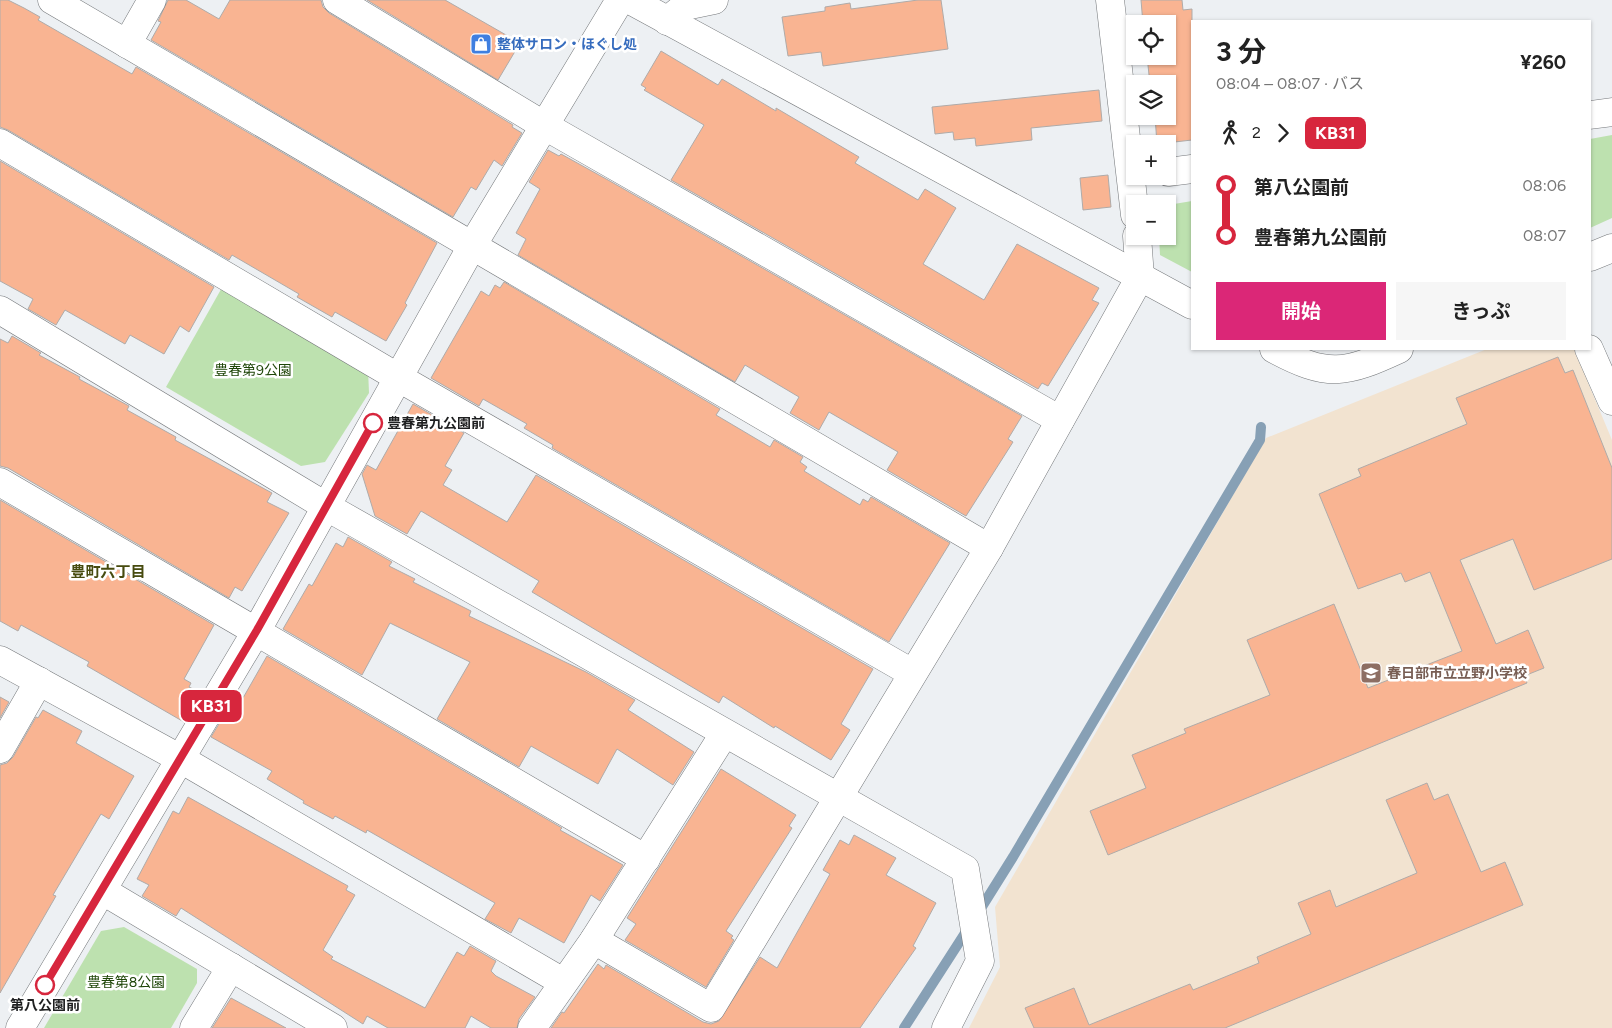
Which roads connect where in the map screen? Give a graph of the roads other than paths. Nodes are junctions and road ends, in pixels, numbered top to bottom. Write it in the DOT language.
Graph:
graph roads {
  1 [pos="52,0"];
  2 [pos="152,0"];
  3 [pos="336,0"];
  4 [pos="620,0"];
  5 [pos="630,0"];
  6 [pos="714,0"];
  7 [pos="1110,0"];
  8 [pos="667,20"];
  9 [pos="127,44"];
  10 [pos="1612,112"];
  11 [pos="1591,115"];
  12 [pos="545,126"];
  13 [pos="1130,135"];
  14 [pos="0,143"];
  15 [pos="1191,169"];
  16 [pos="1176,171"];
  17 [pos="1138,245"];
  18 [pos="472,246"];
  19 [pos="1612,248"];
  20 [pos="1591,257"];
  21 [pos="1140,277"];
  22 [pos="1191,304"];
  23 [pos="0,310"];
  24 [pos="1276,350"];
  25 [pos="1397,350"];
  26 [pos="1589,350"];
  27 [pos="399,378"];
  28 [pos="1612,401"];
  29 [pos="1060,420"];
  30 [pos="0,482"];
  31 [pos="327,506"];
  32 [pos="989,548"];
  33 [pos="257,630"];
  34 [pos="0,660"];
  35 [pos="912,673"];
  36 [pos="39,681"];
  37 [pos="724,734"];
  38 [pos="0,749"];
  39 [pos="180,758"];
  40 [pos="838,797"];
  41 [pos="646,859"];
  42 [pos="102,891"];
  43 [pos="594,940"];
  44 [pos="231,967"];
  45 [pos="563,982"];
  46 [pos="20,1028"];
  47 [pos="194,1028"];
  48 [pos="333,1028"];
  49 [pos="532,1028"];
  50 [pos="946,1028"];
  1 -- 9 [label="street"];
  2 -- 9 [label="street"];
  3 -- 12 [label="street"];
  4 -- 12 [label="street"];
  5 -- 8 [label="street"];
  6 -- 8 [label="street"];
  7 -- 13 [label="street"];
  8 -- 21 [label="street"];
  9 -- 18 [label="street"];
  10 -- 11 [label="street"];
  12 -- 18 [label="street"];
  12 -- 29 [label="street"];
  14 -- 27 [label="street"];
  15 -- 16 [label="street"];
  17 -- 21 [label="street"];
  18 -- 27 [label="street"];
  18 -- 32 [label="street"];
  19 -- 20 [label="street"];
  21 -- 22 [label="street"];
  21 -- 29 [label="street"];
  23 -- 31 [label="street"];
  24 -- 25 [label="street"];
  26 -- 28 [label="street"];
  27 -- 31 [label="street"];
  27 -- 35 [label="street"];
  29 -- 32 [label="street"];
  30 -- 33 [label="street"];
  31 -- 33 [label="street"];
  31 -- 37 [label="street"];
  32 -- 35 [label="street"];
  33 -- 39 [label="street"];
  33 -- 41 [label="street"];
  34 -- 36 [label="street"];
  35 -- 40 [label="street"];
  36 -- 38 [label="street"];
  36 -- 39 [label="street"];
  37 -- 40 [label="street"];
  37 -- 41 [label="street"];
  39 -- 42 [label="street"];
  39 -- 45 [label="street"];
  40 -- 43 [label="street"];
  40 -- 50 [label="street"];
  41 -- 43 [label="street"];
  42 -- 44 [label="street"];
  42 -- 46 [label="street"];
  43 -- 45 [label="street"];
  44 -- 47 [label="street"];
  44 -- 48 [label="street"];
  45 -- 49 [label="street"];
}
